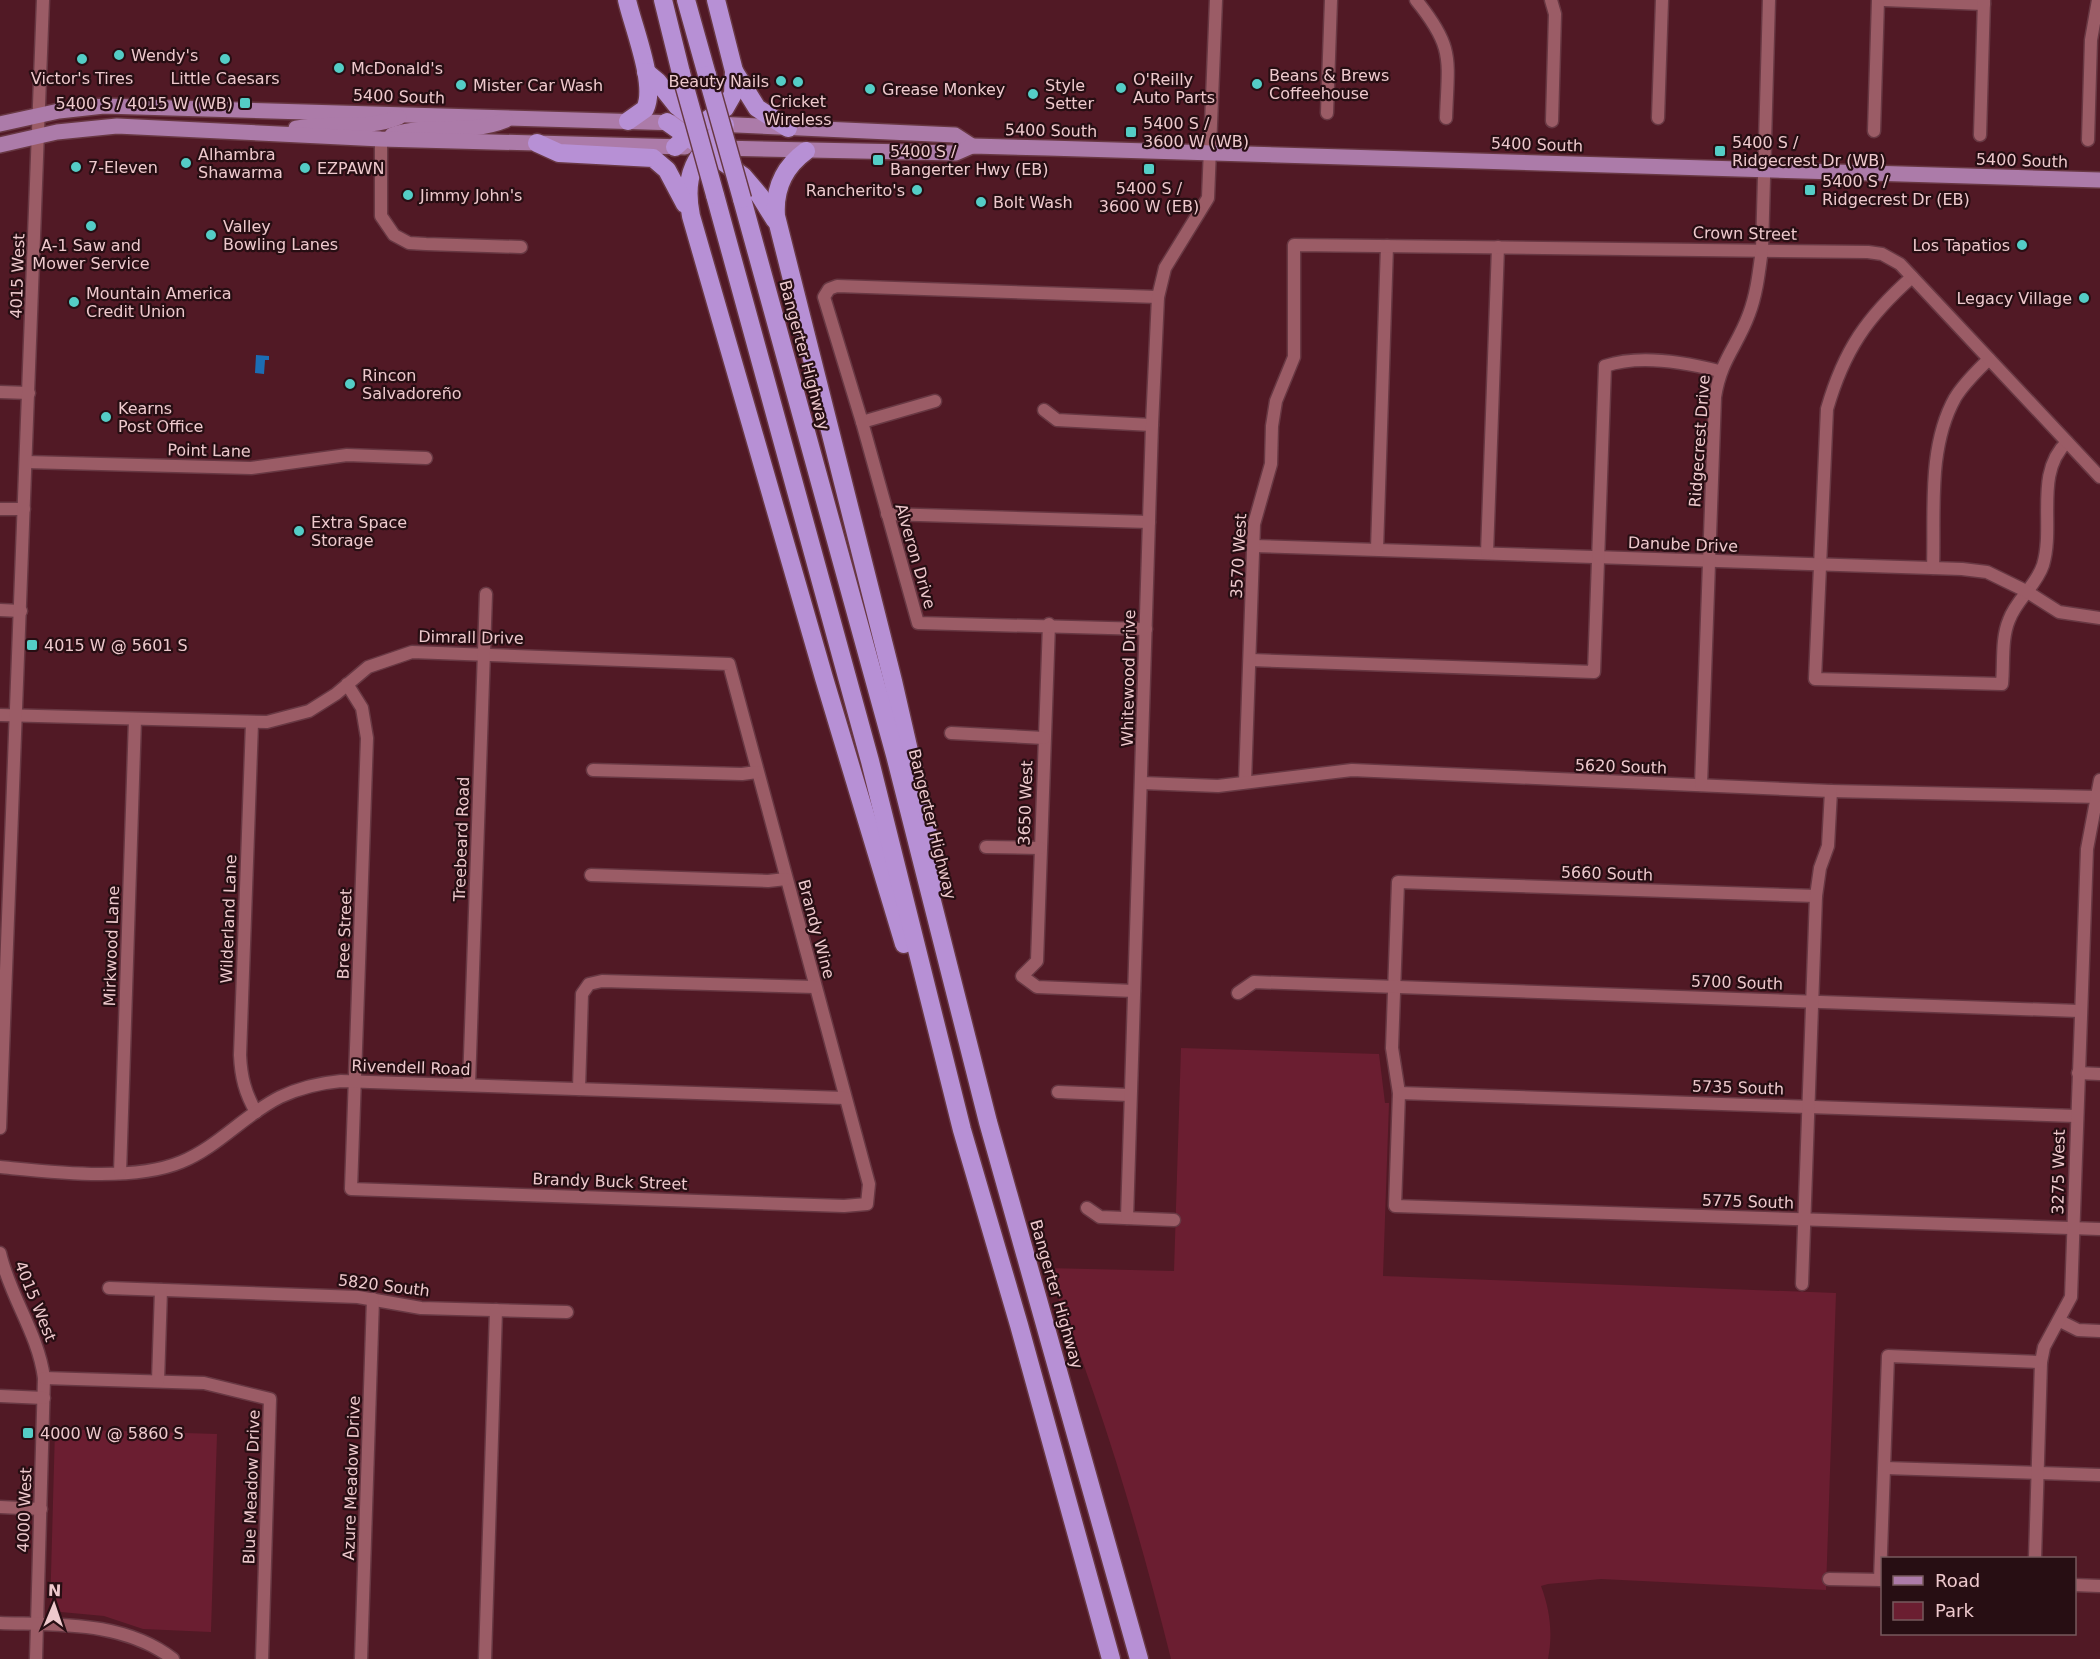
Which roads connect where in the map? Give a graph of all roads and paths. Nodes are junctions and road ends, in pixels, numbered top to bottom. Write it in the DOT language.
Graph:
graph roads {
  1 [pos="43,0"];
  2 [pos="627,0"];
  3 [pos="663,0"];
  4 [pos="686,0"];
  5 [pos="716,0"];
  6 [pos="1216,0"];
  7 [pos="1331,0"];
  8 [pos="1416,0"];
  9 [pos="1551,0"];
  10 [pos="1662,0"];
  11 [pos="1770,0"];
  12 [pos="1878,0"];
  13 [pos="1884,0"];
  14 [pos="2098,0"];
  15 [pos="1984,2"];
  16 [pos="734,71"];
  17 [pos="646,72"];
  18 [pos="1327,113"];
  19 [pos="39,115"];
  20 [pos="403,115"];
  21 [pos="512,117"];
  22 [pos="1446,118"];
  23 [pos="1658,118"];
  24 [pos="628,121"];
  25 [pos="667,122"];
  26 [pos="1552,122"];
  27 [pos="0,124"];
  28 [pos="788,128"];
  29 [pos="1874,131"];
  30 [pos="269,133"];
  31 [pos="688,135"];
  32 [pos="1980,135"];
  33 [pos="38,136"];
  34 [pos="381,139"];
  35 [pos="718,139"];
  36 [pos="2088,140"];
  37 [pos="537,143"];
  38 [pos="0,145"];
  39 [pos="972,146"];
  40 [pos="806,151"];
  41 [pos="1211,152"];
  42 [pos="1764,169"];
  43 [pos="2100,180"];
  44 [pos="691,216"];
  45 [pos="778,225"];
  46 [pos="1294,245"];
  47 [pos="1388,246"];
  48 [pos="521,247"];
  49 [pos="1498,247"];
  50 [pos="1762,249"];
  51 [pos="1912,277"];
  52 [pos="1158,297"];
  53 [pos="1989,359"];
  54 [pos="1719,372"];
  55 [pos="0,392"];
  56 [pos="28,393"];
  57 [pos="935,401"];
  58 [pos="1044,410"];
  59 [pos="862,422"];
  60 [pos="1152,425"];
  61 [pos="2067,442"];
  62 [pos="426,458"];
  63 [pos="26,462"];
  64 [pos="2100,477"];
  65 [pos="0,509"];
  66 [pos="24,509"];
  67 [pos="887,514"];
  68 [pos="1149,522"];
  69 [pos="1253,546"];
  70 [pos="1377,549"];
  71 [pos="1487,553"];
  72 [pos="1598,557"];
  73 [pos="1708,561"];
  74 [pos="1820,566"];
  75 [pos="1934,568"];
  76 [pos="2026,591"];
  77 [pos="486,594"];
  78 [pos="0,610"];
  79 [pos="21,611"];
  80 [pos="2100,618"];
  81 [pos="1049,624"];
  82 [pos="1146,628"];
  83 [pos="483,653"];
  84 [pos="1251,660"];
  85 [pos="729,664"];
  86 [pos="346,684"];
  87 [pos="0,715"];
  88 [pos="16,715"];
  89 [pos="135,719"];
  90 [pos="252,723"];
  91 [pos="951,733"];
  92 [pos="1044,738"];
  93 [pos="593,770"];
  94 [pos="757,772"];
  95 [pos="2100,780"];
  96 [pos="1245,782"];
  97 [pos="1142,783"];
  98 [pos="1701,785"];
  99 [pos="1831,790"];
  100 [pos="2098,796"];
  101 [pos="986,847"];
  102 [pos="1040,848"];
  103 [pos="591,875"];
  104 [pos="786,879"];
  105 [pos="1816,896"];
  106 [pos="815,987"];
  107 [pos="1394,987"];
  108 [pos="1134,991"];
  109 [pos="1238,993"];
  110 [pos="1810,1000"];
  111 [pos="2079,1011"];
  112 [pos="2078,1073"];
  113 [pos="2100,1074"];
  114 [pos="355,1081"];
  115 [pos="469,1085"];
  116 [pos="579,1089"];
  117 [pos="1058,1092"];
  118 [pos="1399,1093"];
  119 [pos="1130,1095"];
  120 [pos="845,1098"];
  121 [pos="1807,1106"];
  122 [pos="256,1112"];
  123 [pos="2076,1116"];
  124 [pos="988,1122"];
  125 [pos="0,1128"];
  126 [pos="962,1131"];
  127 [pos="0,1167"];
  128 [pos="120,1173"];
  129 [pos="351,1189"];
  130 [pos="867,1203"];
  131 [pos="1087,1208"];
  132 [pos="1127,1218"];
  133 [pos="1804,1219"];
  134 [pos="1174,1220"];
  135 [pos="2073,1228"];
  136 [pos="2100,1229"];
  137 [pos="0,1253"];
  138 [pos="1802,1284"];
  139 [pos="108,1288"];
  140 [pos="161,1290"];
  141 [pos="373,1299"];
  142 [pos="496,1310"];
  143 [pos="567,1312"];
  144 [pos="2060,1321"];
  145 [pos="2100,1331"];
  146 [pos="2041,1362"];
  147 [pos="44,1378"];
  148 [pos="158,1381"];
  149 [pos="0,1396"];
  150 [pos="44,1398"];
  151 [pos="1885,1468"];
  152 [pos="2037,1473"];
  153 [pos="2100,1475"];
  154 [pos="0,1507"];
  155 [pos="41,1509"];
  156 [pos="1882,1557"];
  157 [pos="2035,1557"];
  158 [pos="1829,1578"];
  159 [pos="1881,1580"];
  160 [pos="2076,1585"];
  161 [pos="2100,1586"];
  162 [pos="0,1623"];
  163 [pos="38,1624"];
  164 [pos="1140,1655"];
  165 [pos="36,1659"];
  166 [pos="173,1659"];
  167 [pos="262,1659"];
  168 [pos="361,1659"];
  169 [pos="485,1659"];
  170 [pos="1111,1659"];
  1 -- 19 [label="street, 4015 West"];
  2 -- 17 [label="highway"];
  3 -- 126 [label="highway, bridge"];
  4 -- 124 [label="highway, Bangerter Highway, bridge"];
  5 -- 16 [label="highway"];
  6 -- 41 [label="street, Whitewood Drive"];
  7 -- 18 [label="street"];
  8 -- 22 [label="street"];
  9 -- 26 [label="street"];
  10 -- 23 [label="street"];
  11 -- 42 [label="street, Ridgecrest Drive"];
  12 -- 29 [label="street"];
  13 -- 15 [label="street"];
  14 -- 36 [label="street"];
  15 -- 32 [label="street"];
  16 -- 28 [label="highway"];
  16 -- 31 [label="highway"];
  17 -- 24 [label="highway"];
  17 -- 31 [label="highway"];
  19 -- 20 [label="main road, 5400 South"];
  19 -- 27 [label="main road, 5400 South"];
  19 -- 33 [label="street, 4015 West"];
  20 -- 21 [label="main road, 5400 South"];
  20 -- 30 [label="main road"];
  21 -- 24 [label="main road, 5400 South"];
  21 -- 34 [label="main road"];
  24 -- 25 [label="main road, 5400 South"];
  25 -- 31 [label="highway"];
  28 -- 35 [label="main road, 5400 South"];
  28 -- 39 [label="main road, 5400 South"];
  30 -- 33 [label="main road, 5400 South"];
  30 -- 34 [label="main road, 5400 South"];
  31 -- 35 [label="highway"];
  31 -- 35 [label="main road, 5400 South"];
  31 -- 37 [label="main road, 5400 South"];
  33 -- 38 [label="main road, 5400 South"];
  33 -- 56 [label="street, 4015 West"];
  34 -- 37 [label="main road, 5400 South"];
  34 -- 48 [label="street"];
  35 -- 40 [label="main road, 5400 South"];
  35 -- 44 [label="highway"];
  35 -- 45 [label="highway"];
  37 -- 44 [label="highway"];
  39 -- 40 [label="main road, 5400 South"];
  39 -- 41 [label="main road, 5400 South"];
  40 -- 45 [label="highway"];
  41 -- 42 [label="main road, 5400 South"];
  41 -- 52 [label="street, Whitewood Drive"];
  42 -- 43 [label="main road, 5400 South"];
  42 -- 50 [label="street, Ridgecrest Drive"];
  44 -- 126 [label="highway"];
  45 -- 124 [label="highway"];
  46 -- 47 [label="street, Crown Street"];
  46 -- 69 [label="street, 3570 West"];
  47 -- 49 [label="street, Crown Street"];
  47 -- 70 [label="street"];
  49 -- 50 [label="street, Crown Street"];
  49 -- 71 [label="street"];
  50 -- 51 [label="street, Crown Street"];
  50 -- 54 [label="street, Ridgecrest Drive"];
  51 -- 53 [label="street, Crown Street"];
  51 -- 74 [label="street"];
  52 -- 59 [label="street, Alveron Drive"];
  52 -- 60 [label="street, Whitewood Drive"];
  53 -- 61 [label="street, Crown Street"];
  53 -- 75 [label="street"];
  54 -- 72 [label="street"];
  54 -- 73 [label="street, Ridgecrest Drive"];
  55 -- 56 [label="street"];
  56 -- 63 [label="street, 4015 West"];
  57 -- 59 [label="street"];
  58 -- 60 [label="street"];
  59 -- 67 [label="street, Alveron Drive"];
  60 -- 68 [label="street, Whitewood Drive"];
  61 -- 64 [label="street, Crown Street"];
  61 -- 76 [label="street"];
  62 -- 63 [label="street, Point Lane"];
  63 -- 66 [label="street, 4015 West"];
  65 -- 66 [label="street"];
  66 -- 79 [label="street, 4015 West"];
  67 -- 68 [label="street"];
  67 -- 81 [label="street, Alveron Drive"];
  68 -- 82 [label="street, Whitewood Drive"];
  69 -- 70 [label="street, Danube Drive"];
  69 -- 84 [label="street, 3570 West"];
  70 -- 71 [label="street, Danube Drive"];
  71 -- 72 [label="street, Danube Drive"];
  72 -- 73 [label="street, Danube Drive"];
  72 -- 84 [label="street"];
  73 -- 74 [label="street, Danube Drive"];
  73 -- 98 [label="street, Ridgecrest Drive"];
  74 -- 75 [label="street, Danube Drive"];
  74 -- 76 [label="street"];
  75 -- 76 [label="street, Danube Drive"];
  76 -- 80 [label="street, Danube Drive"];
  77 -- 83 [label="street, Treebeard Road"];
  78 -- 79 [label="street"];
  79 -- 88 [label="street, 4015 West"];
  81 -- 82 [label="street, Alveron Drive"];
  81 -- 92 [label="street, 3650 West"];
  82 -- 97 [label="street, Whitewood Drive"];
  83 -- 85 [label="street, Dimrall Drive"];
  83 -- 86 [label="street, Dimrall Drive"];
  83 -- 115 [label="street, Treebeard Road"];
  84 -- 96 [label="street, 3570 West"];
  85 -- 94 [label="street, Brandy Wine"];
  86 -- 90 [label="street, Dimrall Drive"];
  86 -- 114 [label="street, Bree Street"];
  87 -- 88 [label="street, Dimrall Drive"];
  88 -- 89 [label="street, Dimrall Drive"];
  88 -- 125 [label="street, 4015 West"];
  89 -- 90 [label="street, Dimrall Drive"];
  89 -- 128 [label="street, Mirkwood Lane"];
  90 -- 122 [label="street, Wilderland Lane"];
  91 -- 92 [label="street"];
  92 -- 102 [label="street, 3650 West"];
  93 -- 94 [label="street"];
  94 -- 104 [label="street, Brandy Wine"];
  95 -- 100 [label="street, 3275 West"];
  96 -- 97 [label="street, 5620 South"];
  96 -- 98 [label="street, 5620 South"];
  97 -- 108 [label="street, Whitewood Drive"];
  98 -- 99 [label="street, 5620 South"];
  99 -- 100 [label="street, 5620 South"];
  99 -- 105 [label="street"];
  100 -- 111 [label="street, 3275 West"];
  101 -- 102 [label="street"];
  102 -- 108 [label="street, 3650 West"];
  103 -- 104 [label="street"];
  104 -- 106 [label="street, Brandy Wine"];
  105 -- 107 [label="street, 5660 South"];
  105 -- 110 [label="street"];
  106 -- 116 [label="street"];
  106 -- 120 [label="street, Brandy Wine"];
  107 -- 109 [label="street, 5700 South"];
  107 -- 110 [label="street, 5700 South"];
  107 -- 118 [label="street"];
  108 -- 119 [label="street, Whitewood Drive"];
  110 -- 111 [label="street, 5700 South"];
  110 -- 121 [label="street"];
  111 -- 112 [label="street, 3275 West"];
  112 -- 113 [label="street"];
  112 -- 123 [label="street, 3275 West"];
  114 -- 115 [label="street, Rivendell Road"];
  114 -- 122 [label="street, Rivendell Road"];
  114 -- 129 [label="street, Bree Street"];
  115 -- 116 [label="street, Rivendell Road"];
  116 -- 120 [label="street, Rivendell Road"];
  117 -- 119 [label="street"];
  118 -- 121 [label="street, 5735 South"];
  118 -- 133 [label="street, 5775 South"];
  119 -- 132 [label="street, Whitewood Drive"];
  120 -- 130 [label="street, Brandy Wine"];
  121 -- 123 [label="street, 5735 South"];
  121 -- 133 [label="street"];
  122 -- 128 [label="street, Rivendell Road"];
  123 -- 135 [label="street, 3275 West"];
  124 -- 164 [label="highway, Bangerter Highway"];
  126 -- 170 [label="highway"];
  127 -- 128 [label="street, Rivendell Road"];
  129 -- 130 [label="street, Brandy Buck Street"];
  131 -- 132 [label="street"];
  132 -- 134 [label="street"];
  133 -- 135 [label="street, 5775 South"];
  133 -- 138 [label="street"];
  135 -- 136 [label="street, 5775 South"];
  135 -- 144 [label="street, 3275 West"];
  137 -- 147 [label="street, 4015 West"];
  139 -- 140 [label="street, 5820 South"];
  140 -- 141 [label="street, 5820 South"];
  140 -- 148 [label="street"];
  141 -- 142 [label="street, 5820 South"];
  141 -- 168 [label="street, Azure Meadow Drive"];
  142 -- 143 [label="street, 5820 South"];
  142 -- 169 [label="street"];
  144 -- 145 [label="street"];
  144 -- 146 [label="street, 3275 West"];
  146 -- 151 [label="street"];
  146 -- 152 [label="street, 3275 West"];
  147 -- 148 [label="street, Blue Meadow Drive"];
  147 -- 150 [label="street, 4015 West"];
  148 -- 167 [label="street, Blue Meadow Drive"];
  149 -- 150 [label="street"];
  150 -- 155 [label="street, 4000 West"];
  151 -- 152 [label="street"];
  151 -- 156 [label="street"];
  152 -- 153 [label="street"];
  152 -- 157 [label="street, 3275 West"];
  154 -- 155 [label="street"];
  155 -- 163 [label="street, 4000 West"];
  158 -- 159 [label="street"];
  160 -- 161 [label="street"];
  162 -- 163 [label="street"];
  163 -- 165 [label="street, 4000 West"];
  163 -- 166 [label="street"];
}
